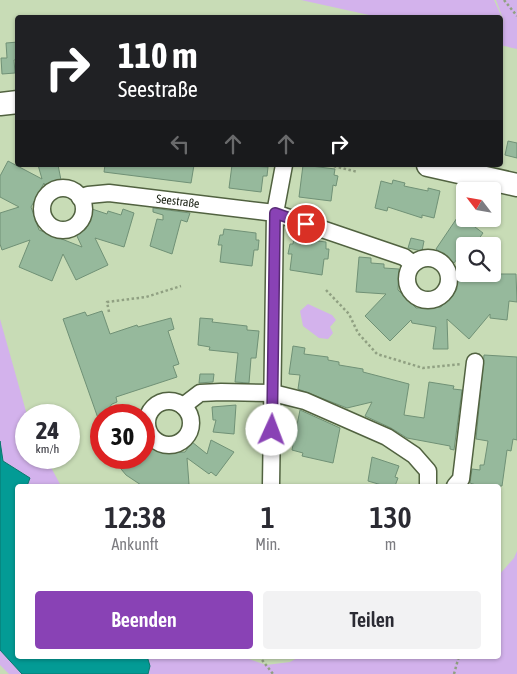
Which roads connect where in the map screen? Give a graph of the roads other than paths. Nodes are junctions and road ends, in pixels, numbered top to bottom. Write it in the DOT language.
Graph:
graph roads {
  1 [pos="15,102"];
  2 [pos="0,104"];
  3 [pos="284,167"];
  4 [pos="436,167"];
  5 [pos="517,186"];
  6 [pos="80,198"];
  7 [pos="275,213"];
  8 [pos="413,264"];
  9 [pos="476,362"];
  10 [pos="274,393"];
  11 [pos="183,406"];
  12 [pos="271,484"];
  13 [pos="429,484"];
  14 [pos="457,484"];
  1 -- 2 [label="main road"];
  3 -- 7 [label="street"];
  4 -- 5 [label="main road"];
  6 -- 7 [label="street, Seestraße"];
  7 -- 8 [label="street, Seestraße"];
  7 -- 10 [label="street"];
  9 -- 14 [label="street"];
  10 -- 11 [label="street"];
  10 -- 12 [label="street"];
  10 -- 13 [label="street"];
}
